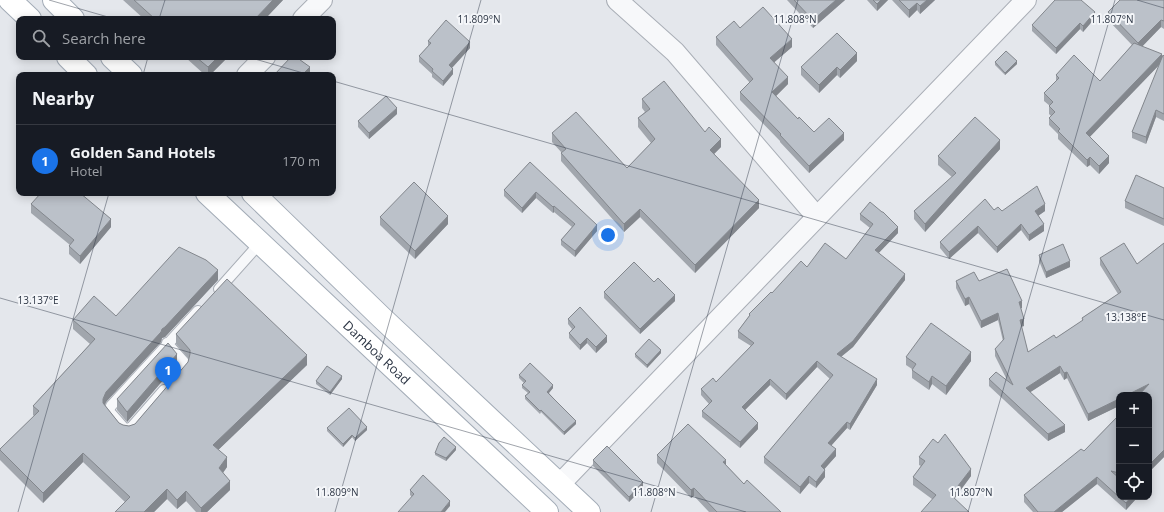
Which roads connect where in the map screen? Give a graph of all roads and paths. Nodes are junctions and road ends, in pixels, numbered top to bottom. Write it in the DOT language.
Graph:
graph roads {
  1 [pos="10,0"];
  2 [pos="54,0"];
  3 [pos="322,0"];
  4 [pos="617,0"];
  5 [pos="1026,0"];
  6 [pos="27,16"];
  7 [pos="70,16"];
  8 [pos="306,16"];
  9 [pos="71,60"];
  10 [pos="115,60"];
  11 [pos="262,60"];
  12 [pos="83,72"];
  13 [pos="128,72"];
  14 [pos="250,72"];
  15 [pos="210,196"];
  16 [pos="256,196"];
  17 [pos="817,217"];
  18 [pos="260,243"];
  19 [pos="168,343"];
  20 [pos="560,484"];
  21 [pos="547,512"];
  22 [pos="589,512"];
  1 -- 6 [label="main road"];
  2 -- 7 [label="main road"];
  3 -- 8 [label="street"];
  4 -- 17 [label="street"];
  5 -- 17 [label="street"];
  9 -- 12 [label="main road"];
  10 -- 13 [label="main road"];
  11 -- 14 [label="street"];
  15 -- 18 [label="main road, Damboa Road"];
  16 -- 20 [label="main road"];
  17 -- 20 [label="street"];
  18 -- 19 [label="lane"];
  18 -- 21 [label="main road, Damboa Road"];
  19 -- 19 [label="lane"];
  20 -- 22 [label="main road"];
}
